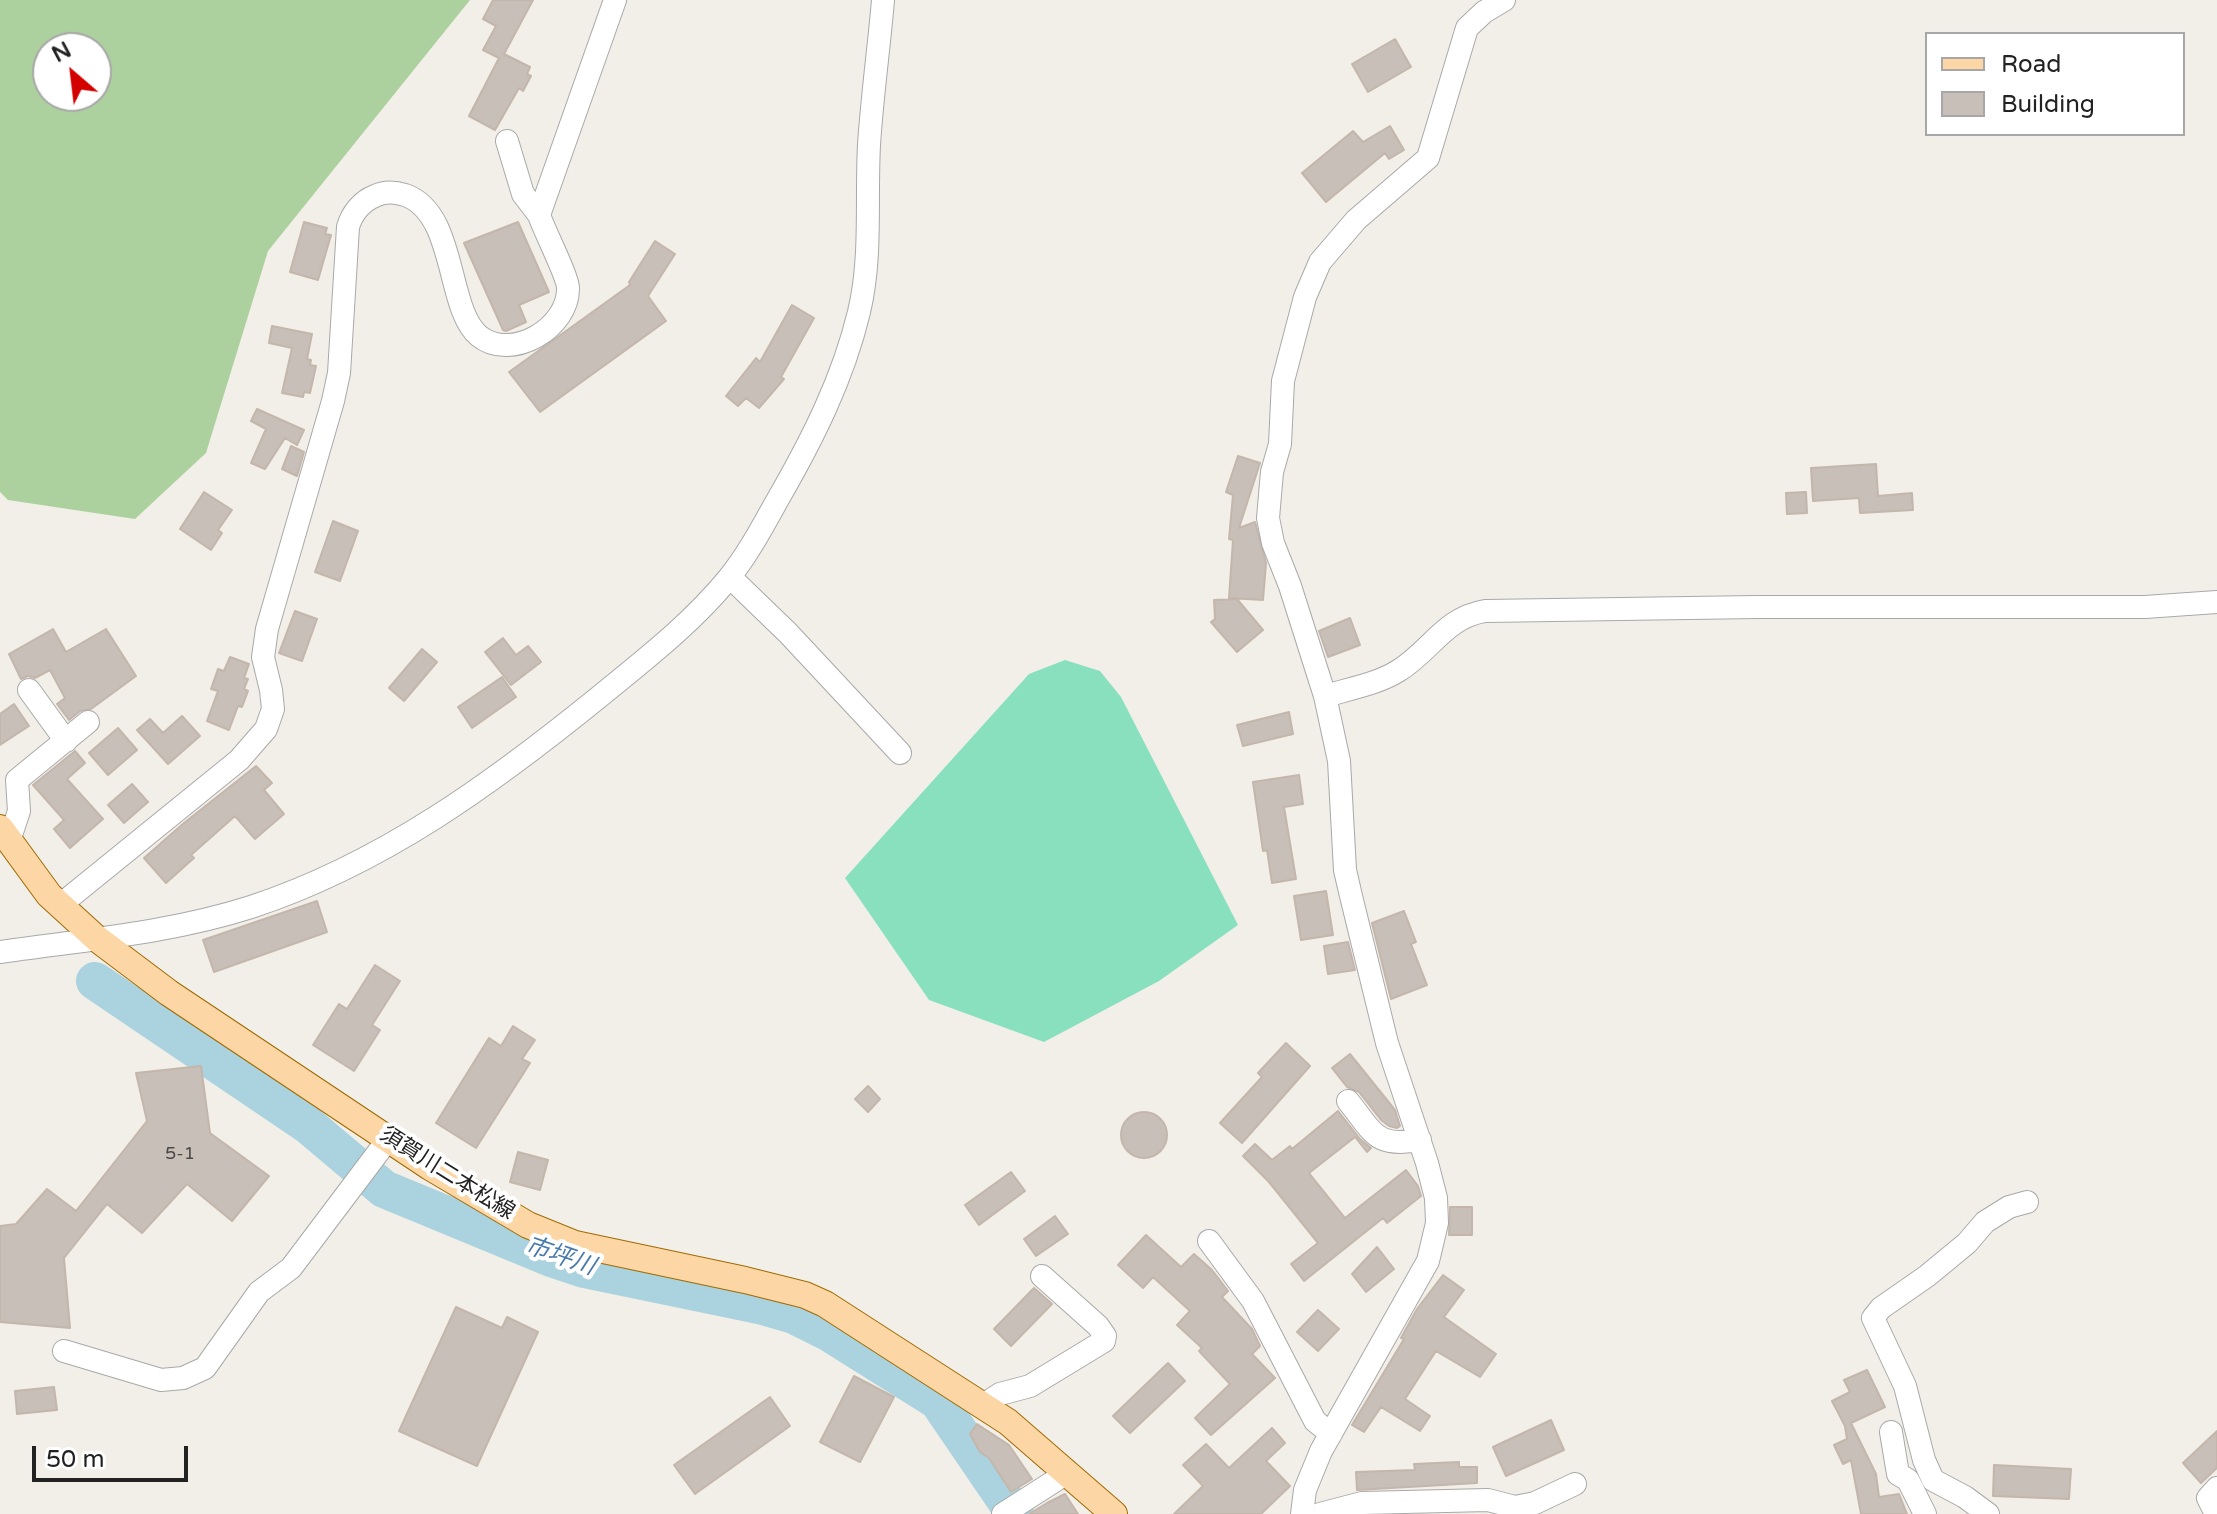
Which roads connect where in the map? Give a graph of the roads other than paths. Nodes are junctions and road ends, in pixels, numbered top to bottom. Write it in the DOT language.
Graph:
graph roads {
  1 [pos="615,0"];
  2 [pos="883,0"];
  3 [pos="1504,0"];
  4 [pos="507,141"];
  5 [pos="539,215"];
  6 [pos="730,577"];
  7 [pos="2217,602"];
  8 [pos="29,690"];
  9 [pos="1325,696"];
  10 [pos="88,722"];
  11 [pos="66,741"];
  12 [pos="900,753"];
  13 [pos="7,846"];
  14 [pos="59,906"];
  15 [pos="96,938"];
  16 [pos="0,952"];
  17 [pos="1348,1101"];
  18 [pos="389,1138"];
  19 [pos="1420,1140"];
  20 [pos="2027,1202"];
  21 [pos="1209,1241"];
  22 [pos="1042,1276"];
  23 [pos="64,1351"];
  24 [pos="983,1405"];
  25 [pos="1891,1432"];
  26 [pos="1331,1434"];
  27 [pos="1067,1473"];
  28 [pos="1575,1484"];
  29 [pos="2217,1488"];
  30 [pos="1003,1514"];
  31 [pos="1114,1514"];
  32 [pos="1302,1514"];
  33 [pos="1309,1514"];
  34 [pos="1320,1514"];
  35 [pos="1925,1514"];
  36 [pos="1988,1514"];
  37 [pos="2216,1514"];
  1 -- 5 [label="street"];
  2 -- 6 [label="street"];
  3 -- 9 [label="street"];
  4 -- 5 [label="street"];
  5 -- 14 [label="street"];
  6 -- 12 [label="street"];
  6 -- 15 [label="street"];
  7 -- 9 [label="street"];
  8 -- 11 [label="street"];
  9 -- 19 [label="street"];
  10 -- 11 [label="street"];
  11 -- 13 [label="street"];
  13 -- 14 [label="main road, 須賀川二本松線"];
  14 -- 15 [label="main road, 須賀川二本松線"];
  15 -- 16 [label="street"];
  15 -- 18 [label="main road, 須賀川二本松線"];
  17 -- 19 [label="street"];
  18 -- 23 [label="street"];
  18 -- 24 [label="main road, 須賀川二本松線"];
  19 -- 26 [label="street"];
  20 -- 36 [label="street"];
  21 -- 26 [label="street"];
  22 -- 24 [label="street"];
  24 -- 27 [label="main road, 須賀川二本松線"];
  25 -- 35 [label="street"];
  26 -- 32 [label="street"];
  27 -- 30 [label="street"];
  27 -- 31 [label="main road, 須賀川二本松線"];
  28 -- 34 [label="street"];
  29 -- 37 [label="street"];
  32 -- 33 [label="street"];
}
